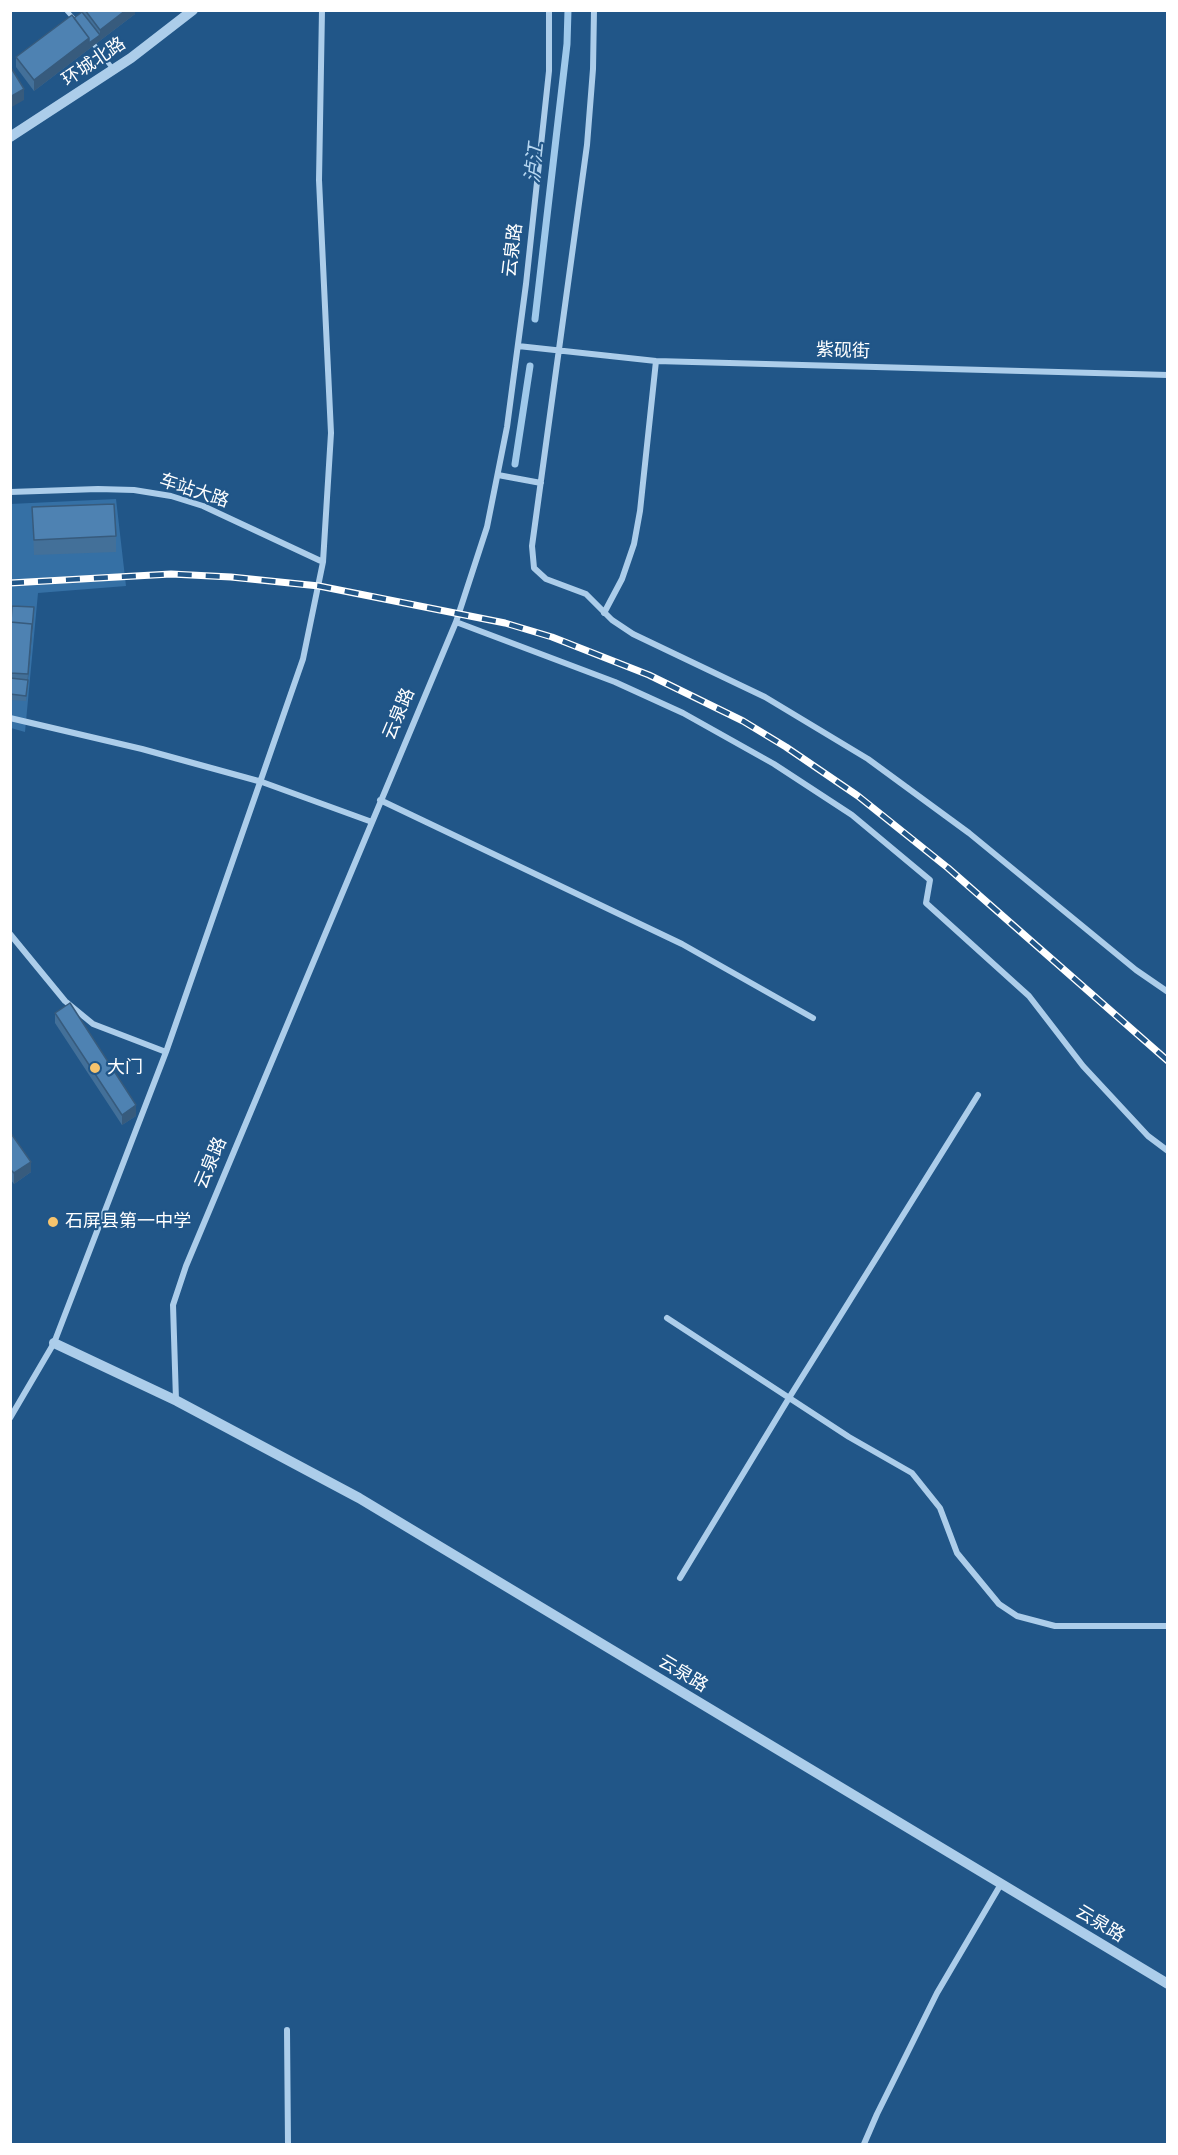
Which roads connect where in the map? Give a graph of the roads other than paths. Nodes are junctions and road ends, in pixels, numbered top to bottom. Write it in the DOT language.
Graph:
graph roads {
  1 [pos="66,10"];
  2 [pos="193,10"];
  3 [pos="322,10"];
  4 [pos="549,10"];
  5 [pos="594,10"];
  6 [pos="76,22"];
  7 [pos="91,40"];
  8 [pos="113,69"];
  9 [pos="10,136"];
  10 [pos="518,346"];
  11 [pos="561,351"];
  12 [pos="656,361"];
  13 [pos="1167,375"];
  14 [pos="498,475"];
  15 [pos="541,483"];
  16 [pos="10,492"];
  17 [pos="322,562"];
  18 [pos="604,612"];
  19 [pos="456,622"];
  20 [pos="10,718"];
  21 [pos="262,782"];
  22 [pos="380,800"];
  23 [pos="372,822"];
  24 [pos="10,934"];
  25 [pos="1167,992"];
  26 [pos="813,1018"];
  27 [pos="166,1052"];
  28 [pos="978,1095"];
  29 [pos="1167,1151"];
  30 [pos="667,1318"];
  31 [pos="54,1343"];
  32 [pos="789,1398"];
  33 [pos="177,1401"];
  34 [pos="10,1418"];
  35 [pos="680,1578"];
  36 [pos="1167,1626"];
  37 [pos="1001,1884"];
  38 [pos="1167,1984"];
  39 [pos="287,2030"];
  40 [pos="288,2145"];
  41 [pos="864,2145"];
  1 -- 6 [label="lane"];
  2 -- 8 [label="street, 环城北路"];
  3 -- 17 [label="street"];
  4 -- 10 [label="street, 云泉路"];
  5 -- 11 [label="street"];
  7 -- 8 [label="lane"];
  8 -- 9 [label="street, 环城北路"];
  10 -- 11 [label="street, 紫砚街"];
  10 -- 14 [label="street, 云泉路"];
  11 -- 12 [label="street, 紫砚街"];
  11 -- 15 [label="street"];
  12 -- 13 [label="street, 紫砚街"];
  12 -- 18 [label="street"];
  14 -- 15 [label="street"];
  14 -- 19 [label="street, 云泉路"];
  15 -- 18 [label="street"];
  16 -- 17 [label="street, 车站大路"];
  17 -- 21 [label="street"];
  18 -- 25 [label="street"];
  19 -- 22 [label="street, 云泉路"];
  19 -- 29 [label="street"];
  20 -- 21 [label="street"];
  21 -- 23 [label="street"];
  21 -- 27 [label="street"];
  22 -- 23 [label="street, 云泉路"];
  22 -- 26 [label="street"];
  23 -- 33 [label="street, 云泉路"];
  24 -- 27 [label="street"];
  27 -- 31 [label="street"];
  28 -- 32 [label="street"];
  30 -- 32 [label="street"];
  31 -- 33 [label="street, 云泉路"];
  31 -- 34 [label="street"];
  32 -- 35 [label="street"];
  32 -- 36 [label="street"];
  33 -- 37 [label="street, 云泉路"];
  37 -- 38 [label="street, 云泉路"];
  37 -- 41 [label="street"];
  39 -- 40 [label="street"];
}
